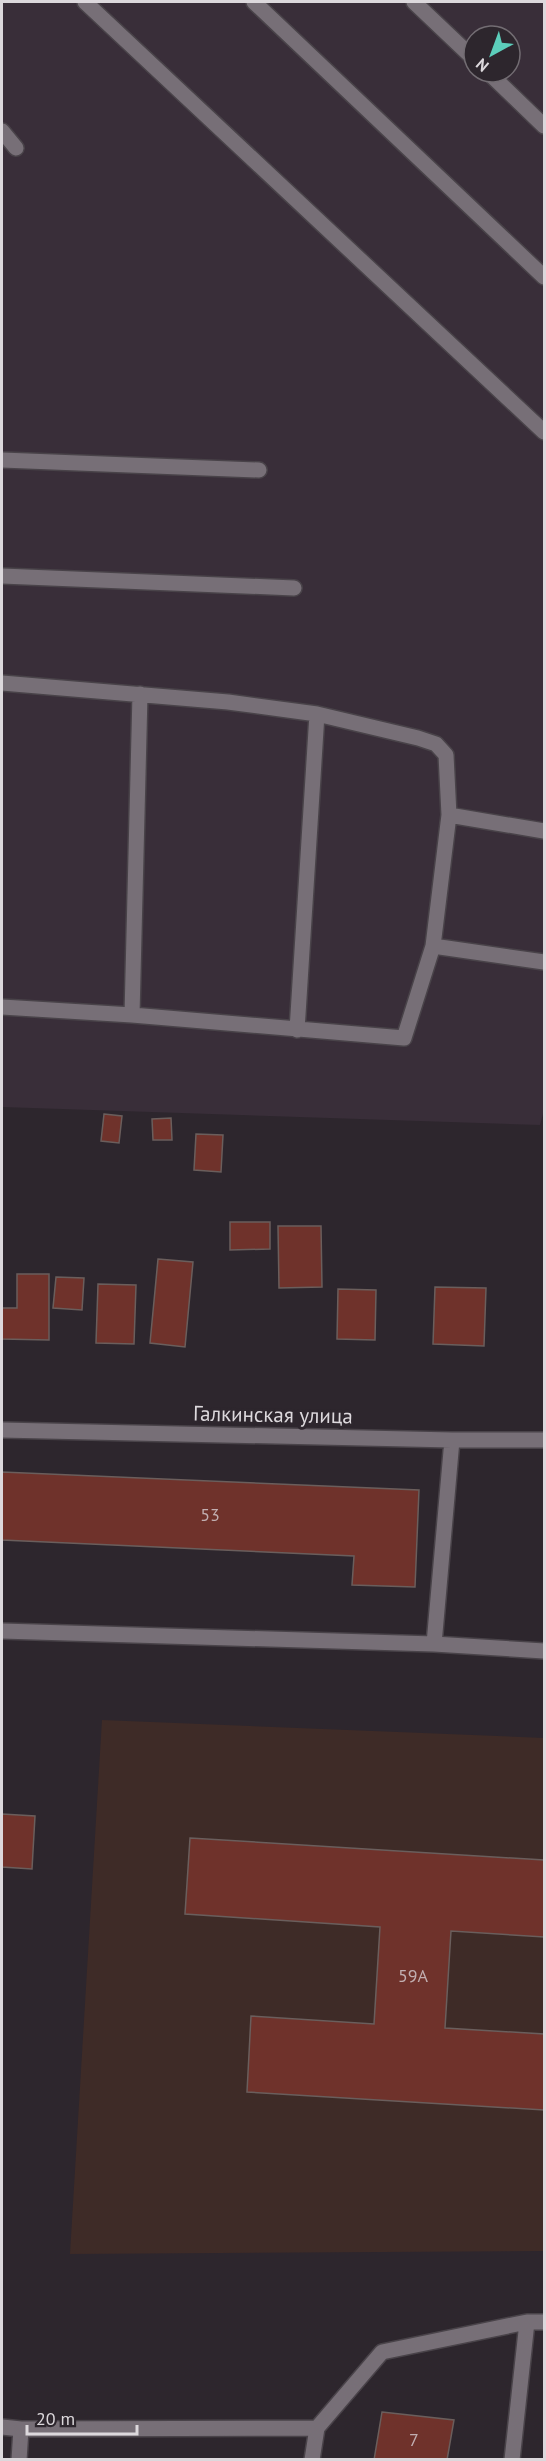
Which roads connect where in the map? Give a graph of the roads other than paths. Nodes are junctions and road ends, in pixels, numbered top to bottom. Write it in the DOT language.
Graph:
graph roads {
  1 [pos="85,2"];
  2 [pos="254,2"];
  3 [pos="414,2"];
  4 [pos="462,48"];
  5 [pos="500,84"];
  6 [pos="544,126"];
  7 [pos="2,131"];
  8 [pos="16,148"];
  9 [pos="544,278"];
  10 [pos="544,432"];
  11 [pos="2,460"];
  12 [pos="259,470"];
  13 [pos="2,576"];
  14 [pos="294,588"];
  15 [pos="2,683"];
  16 [pos="140,694"];
  17 [pos="317,714"];
  18 [pos="449,815"];
  19 [pos="544,831"];
  20 [pos="433,946"];
  21 [pos="544,962"];
  22 [pos="2,1007"];
  23 [pos="132,1015"];
  24 [pos="297,1030"];
  25 [pos="2,1430"];
  26 [pos="452,1440"];
  27 [pos="544,1440"];
  28 [pos="2,1631"];
  29 [pos="434,1644"];
  30 [pos="544,1651"];
  31 [pos="527,2322"];
  32 [pos="544,2322"];
  33 [pos="2,2427"];
  34 [pos="317,2428"];
  35 [pos="21,2429"];
  36 [pos="19,2460"];
  37 [pos="312,2460"];
  38 [pos="512,2460"];
  1 -- 10 [label="street"];
  2 -- 9 [label="street"];
  3 -- 4 [label="street"];
  5 -- 6 [label="street"];
  7 -- 8 [label="street"];
  11 -- 12 [label="street"];
  13 -- 14 [label="street"];
  15 -- 16 [label="street"];
  16 -- 17 [label="street"];
  16 -- 23 [label="street"];
  17 -- 18 [label="street"];
  17 -- 24 [label="street"];
  18 -- 19 [label="street"];
  18 -- 20 [label="street"];
  20 -- 21 [label="street"];
  20 -- 24 [label="street"];
  22 -- 23 [label="street"];
  23 -- 24 [label="street"];
  25 -- 26 [label="street, Галкинская улица"];
  26 -- 27 [label="street, Галкинская улица"];
  26 -- 29 [label="street"];
  28 -- 29 [label="street"];
  29 -- 30 [label="street"];
  31 -- 32 [label="street"];
  31 -- 34 [label="street"];
  31 -- 38 [label="street"];
  33 -- 35 [label="street"];
  34 -- 35 [label="street"];
  34 -- 37 [label="street"];
  35 -- 36 [label="street"];
}
